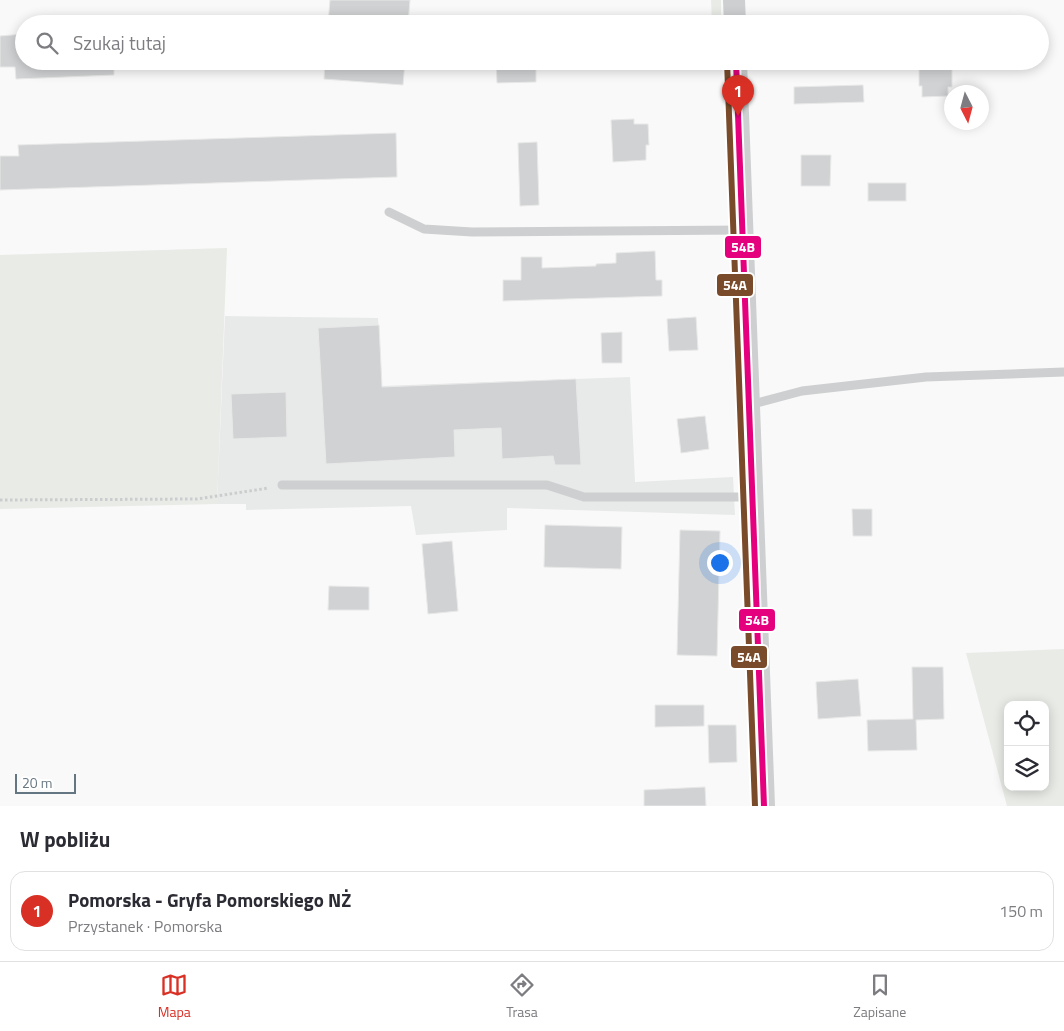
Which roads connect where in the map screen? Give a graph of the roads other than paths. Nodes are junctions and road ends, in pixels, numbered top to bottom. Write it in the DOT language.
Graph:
graph roads {
  1 [pos="734,0"];
  2 [pos="734,15"];
  3 [pos="736,70"];
  4 [pos="389,212"];
  5 [pos="742,230"];
  6 [pos="1064,372"];
  7 [pos="749,405"];
  8 [pos="282,485"];
  9 [pos="752,496"];
  10 [pos="764,806"];
  1 -- 2 [label="street"];
  3 -- 5 [label="street"];
  4 -- 5 [label="lane"];
  5 -- 7 [label="street"];
  6 -- 7 [label="lane"];
  7 -- 9 [label="street"];
  8 -- 9 [label="lane"];
  9 -- 10 [label="street"];
}
